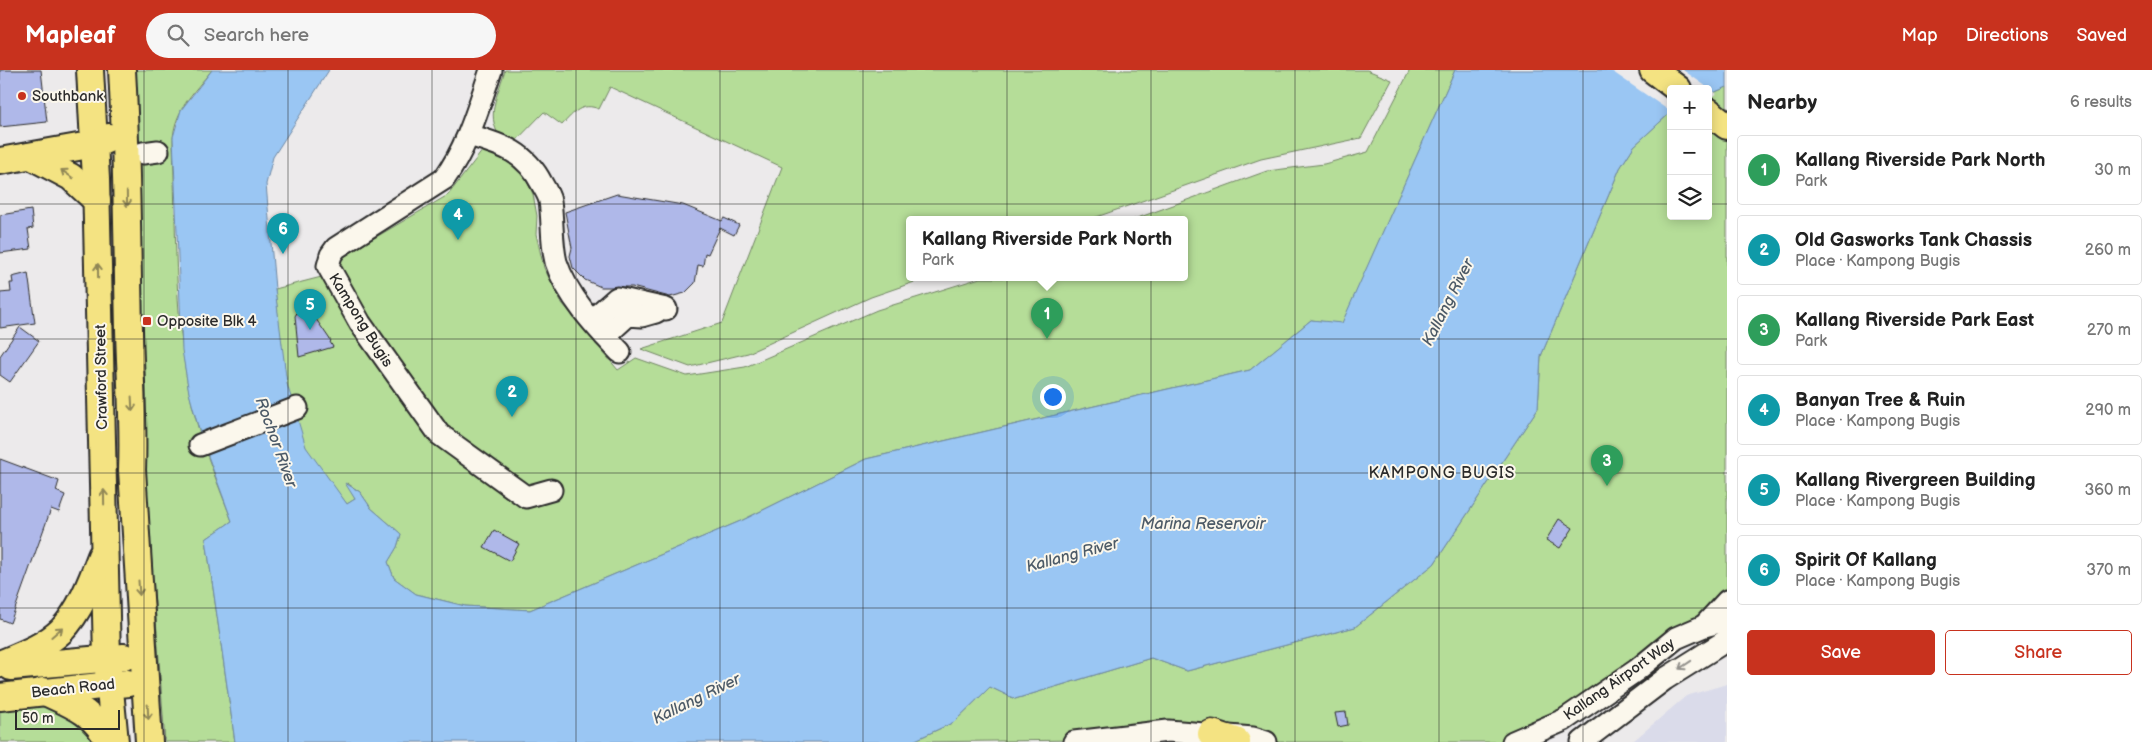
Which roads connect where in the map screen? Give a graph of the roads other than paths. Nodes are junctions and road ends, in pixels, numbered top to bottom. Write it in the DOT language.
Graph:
graph roads {
  1 [pos="90,70"];
  2 [pos="112,70"];
  3 [pos="122,70"];
  4 [pos="491,70"];
  5 [pos="1652,70"];
  6 [pos="1673,85"];
  7 [pos="469,134"];
  8 [pos="95,144"];
  9 [pos="31,156"];
  10 [pos="0,162"];
  11 [pos="97,201"];
  12 [pos="620,352"];
  13 [pos="297,408"];
  14 [pos="200,445"];
  15 [pos="551,490"];
  16 [pos="105,546"];
  17 [pos="1727,601"];
  18 [pos="1727,620"];
  19 [pos="1704,626"];
  20 [pos="1727,640"];
  21 [pos="144,656"];
  22 [pos="4,666"];
  23 [pos="109,671"];
  24 [pos="146,682"];
  25 [pos="43,691"];
  26 [pos="9,696"];
  27 [pos="1224,738"];
  28 [pos="109,742"];
  29 [pos="115,742"];
  30 [pos="149,742"];
  31 [pos="1074,742"];
  32 [pos="1266,742"];
  33 [pos="1513,742"];
  34 [pos="1582,742"];
  1 -- 8 [label="main road, Crawford Street"];
  2 -- 8 [label="main road"];
  3 -- 21 [label="main road, Crawford Street, one-way"];
  4 -- 7 [label="street, Kampong Bugis"];
  5 -- 6 [label="main road"];
  7 -- 12 [label="street"];
  7 -- 15 [label="street, Kampong Bugis"];
  8 -- 9 [label="main road"];
  8 -- 11 [label="main road, Crawford Street"];
  9 -- 10 [label="main road"];
  11 -- 9 [label="main road, one-way"];
  16 -- 11 [label="main road, Crawford Street, one-way"];
  13 -- 14 [label="street"];
  22 -- 16 [label="main road, one-way"];
  16 -- 23 [label="main road, Crawford Street"];
  17 -- 19 [label="street"];
  18 -- 19 [label="street, Kallang Airport Way"];
  19 -- 33 [label="street, Kallang Airport Way"];
  20 -- 34 [label="street, Kallang Airport Way, one-way"];
  21 -- 23 [label="main road, Beach Road"];
  21 -- 24 [label="main road, Crawford Street"];
  22 -- 23 [label="main road, Beach Road"];
  22 -- 26 [label="main road"];
  23 -- 24 [label="main road, Beach Road"];
  23 -- 25 [label="main road, Beach Road"];
  23 -- 29 [label="main road, Crawford Street"];
  24 -- 30 [label="main road, Crawford Street, one-way"];
  25 -- 26 [label="main road, Beach Road"];
  25 -- 28 [label="main road"];
  27 -- 31 [label="street"];
  27 -- 32 [label="street"];
}
